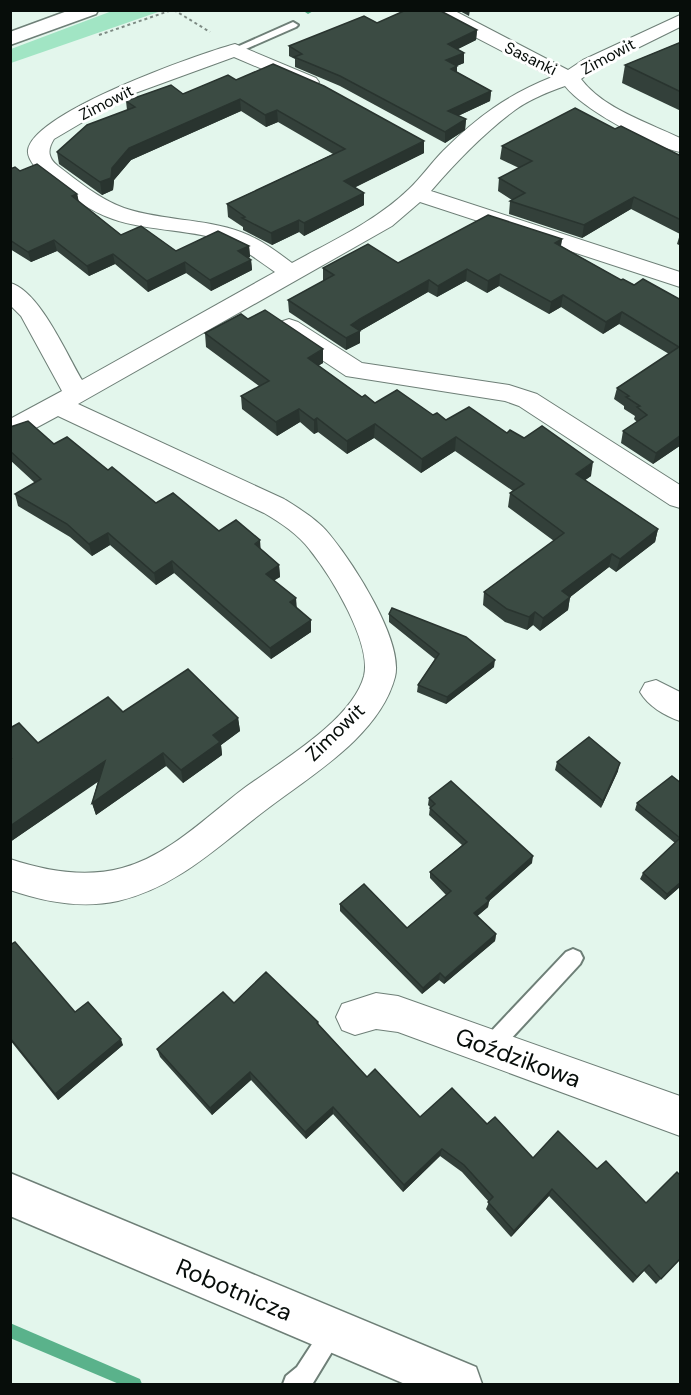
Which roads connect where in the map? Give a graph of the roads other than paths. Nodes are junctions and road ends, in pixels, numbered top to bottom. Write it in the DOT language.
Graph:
graph roads {
  1 [pos="42,10"];
  2 [pos="438,10"];
  3 [pos="78,12"];
  4 [pos="681,20"];
  5 [pos="10,22"];
  6 [pos="293,25"];
  7 [pos="10,39"];
  8 [pos="235,50"];
  9 [pos="570,76"];
  10 [pos="332,92"];
  11 [pos="681,146"];
  12 [pos="417,194"];
  13 [pos="292,273"];
  14 [pos="681,280"];
  15 [pos="10,290"];
  16 [pos="249,299"];
  17 [pos="67,399"];
  18 [pos="10,431"];
  19 [pos="681,498"];
  20 [pos="10,874"];
  21 [pos="573,958"];
  22 [pos="355,1017"];
  23 [pos="489,1047"];
  24 [pos="681,1116"];
  25 [pos="10,1194"];
  26 [pos="333,1332"];
  27 [pos="294,1384"];
  28 [pos="459,1384"];
  1 -- 5 [label="street"];
  2 -- 9 [label="street, Sasanki"];
  3 -- 7 [label="street"];
  4 -- 9 [label="street, Zimowit"];
  6 -- 8 [label="lane"];
  8 -- 10 [label="street"];
  8 -- 13 [label="street, Zimowit"];
  9 -- 11 [label="street, Sasanki"];
  9 -- 12 [label="street, Zimowit"];
  12 -- 13 [label="street, Zimowit"];
  12 -- 14 [label="street"];
  13 -- 16 [label="street, Zimowit"];
  15 -- 17 [label="street"];
  16 -- 17 [label="street, Zimowit"];
  16 -- 19 [label="street"];
  17 -- 18 [label="street, Zimowit"];
  17 -- 20 [label="street, Zimowit"];
  21 -- 23 [label="lane"];
  22 -- 23 [label="street, Goździkowa"];
  23 -- 24 [label="street, Goździkowa"];
  25 -- 26 [label="street, Robotnicza"];
  26 -- 27 [label="lane"];
  26 -- 28 [label="street, Robotnicza"];
}
